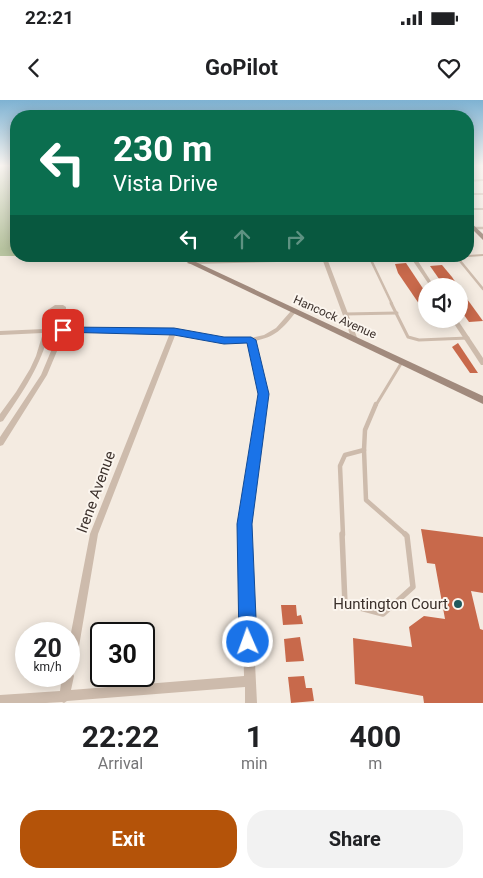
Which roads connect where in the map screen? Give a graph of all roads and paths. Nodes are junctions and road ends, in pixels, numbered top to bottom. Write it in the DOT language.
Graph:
graph roads {
  1 [pos="215,262"];
  2 [pos="326,262"];
  3 [pos="372,262"];
  4 [pos="415,262"];
  5 [pos="461,262"];
  6 [pos="188,263"];
  7 [pos="426,278"];
  8 [pos="483,289"];
  9 [pos="293,312"];
  10 [pos="396,313"];
  11 [pos="345,314"];
  12 [pos="461,328"];
  13 [pos="63,330"];
  14 [pos="48,331"];
  15 [pos="174,332"];
  16 [pos="0,333"];
  17 [pos="468,338"];
  18 [pos="251,340"];
  19 [pos="355,340"];
  20 [pos="402,362"];
  21 [pos="483,363"];
  22 [pos="483,400"];
  23 [pos="0,419"];
  24 [pos="0,443"];
  25 [pos="365,450"];
  26 [pos="78,622"];
  27 [pos="249,681"];
  28 [pos="66,687"];
  29 [pos="64,697"];
  30 [pos="0,701"];
  31 [pos="251,703"];
  1 -- 6 [label="street"];
  2 -- 11 [label="street"];
  3 -- 10 [label="lane"];
  4 -- 7 [label="street"];
  5 -- 8 [label="lane"];
  6 -- 9 [label="street, Hancock Avenue"];
  9 -- 18 [label="street"];
  9 -- 19 [label="street, Hancock Avenue"];
  10 -- 11 [label="lane"];
  10 -- 17 [label="lane"];
  11 -- 19 [label="street"];
  12 -- 17 [label="street"];
  13 -- 14 [label="street"];
  13 -- 14 [label="street"];
  13 -- 15 [label="street"];
  13 -- 24 [label="street"];
  14 -- 16 [label="street"];
  14 -- 23 [label="street"];
  15 -- 18 [label="street"];
  15 -- 26 [label="street, Irene Avenue"];
  17 -- 21 [label="street"];
  18 -- 27 [label="street"];
  19 -- 20 [label="street, Hancock Avenue"];
  20 -- 22 [label="street, Hancock Avenue"];
  20 -- 25 [label="lane"];
  25 -- 25 [label="lane"];
  27 -- 29 [label="street"];
  27 -- 31 [label="street"];
  28 -- 29 [label="street"];
  29 -- 30 [label="street"];
}
